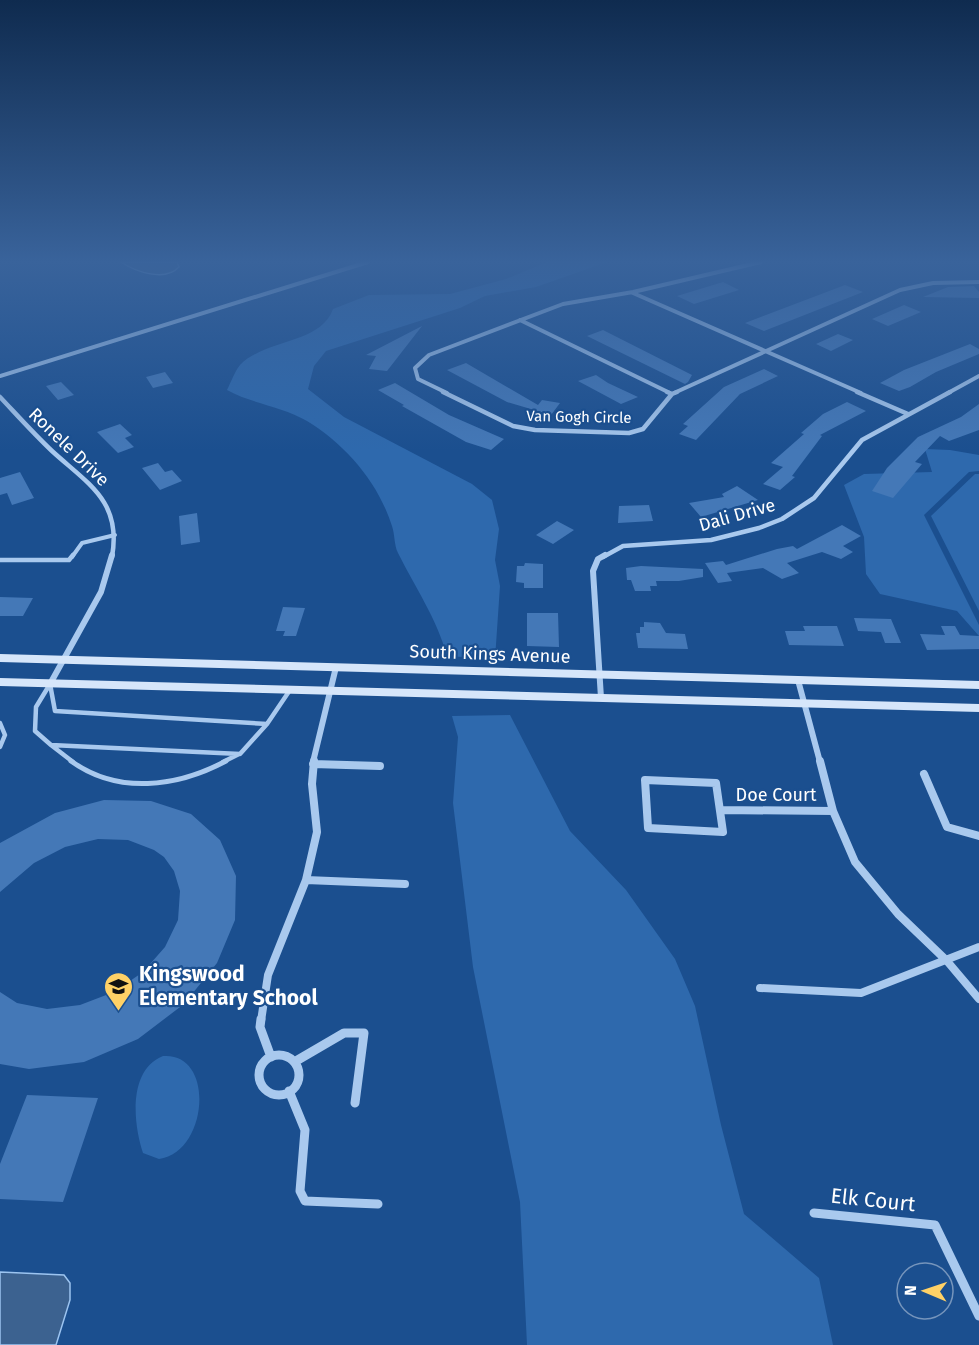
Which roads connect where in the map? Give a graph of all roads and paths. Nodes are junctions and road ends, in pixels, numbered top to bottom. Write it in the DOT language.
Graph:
graph roads {
  1 [pos="165,325"];
  2 [pos="507,325"];
  3 [pos="530,325"];
  4 [pos="704,325"];
  5 [pos="823,325"];
  6 [pos="763,352"];
  7 [pos="0,376"];
  8 [pos="979,376"];
  9 [pos="672,394"];
  10 [pos="0,397"];
  11 [pos="908,414"];
  12 [pos="115,535"];
  13 [pos="0,560"];
  14 [pos="0,658"];
  15 [pos="63,660"];
  16 [pos="336,667"];
  17 [pos="599,675"];
  18 [pos="798,680"];
  19 [pos="0,682"];
  20 [pos="50,684"];
  21 [pos="979,685"];
  22 [pos="290,689"];
  23 [pos="330,690"];
  24 [pos="601,698"];
  25 [pos="804,703"];
  26 [pos="979,708"];
  27 [pos="0,723"];
  28 [pos="267,724"];
  29 [pos="51,746"];
  30 [pos="0,747"];
  31 [pos="240,754"];
  32 [pos="313,764"];
  33 [pos="380,766"];
  34 [pos="924,774"];
  35 [pos="720,810"];
  36 [pos="833,811"];
  37 [pos="979,836"];
  38 [pos="306,880"];
  39 [pos="405,884"];
  40 [pos="979,947"];
  41 [pos="947,961"];
  42 [pos="760,988"];
  43 [pos="979,999"];
  44 [pos="271,1057"];
  45 [pos="296,1061"];
  46 [pos="289,1091"];
  47 [pos="355,1103"];
  48 [pos="378,1204"];
  49 [pos="813,1213"];
  50 [pos="979,1316"];
  1 -- 7 [label="street"];
  2 -- 9 [label="street, Van Gogh Circle"];
  3 -- 9 [label="street"];
  4 -- 6 [label="street"];
  5 -- 6 [label="street, Van Gogh Circle"];
  6 -- 9 [label="street, Van Gogh Circle"];
  6 -- 11 [label="street"];
  8 -- 11 [label="street, Dali Drive"];
  10 -- 12 [label="street, Ronele Drive"];
  11 -- 17 [label="street, Dali Drive"];
  12 -- 13 [label="lane"];
  12 -- 15 [label="street, Ronele Drive"];
  14 -- 15 [label="main road, South Kings Avenue"];
  15 -- 16 [label="main road, South Kings Avenue"];
  15 -- 20 [label="street, Ronele Drive"];
  16 -- 17 [label="main road, South Kings Avenue"];
  16 -- 23 [label="street"];
  17 -- 18 [label="main road, South Kings Avenue"];
  17 -- 24 [label="street, Dali Drive"];
  18 -- 21 [label="main road, South Kings Avenue"];
  18 -- 25 [label="street"];
  19 -- 20 [label="main road"];
  20 -- 22 [label="main road"];
  20 -- 28 [label="lane"];
  20 -- 29 [label="lane"];
  22 -- 23 [label="main road"];
  22 -- 28 [label="lane"];
  23 -- 24 [label="main road"];
  23 -- 32 [label="street"];
  24 -- 25 [label="main road"];
  25 -- 26 [label="main road"];
  25 -- 36 [label="street"];
  27 -- 30 [label="lane"];
  28 -- 31 [label="lane"];
  29 -- 31 [label="lane"];
  29 -- 31 [label="lane"];
  32 -- 33 [label="street"];
  32 -- 38 [label="street"];
  34 -- 37 [label="street"];
  35 -- 35 [label="street"];
  35 -- 36 [label="street, Doe Court"];
  36 -- 41 [label="street"];
  38 -- 39 [label="street"];
  38 -- 44 [label="street"];
  40 -- 41 [label="street"];
  41 -- 42 [label="street"];
  41 -- 43 [label="street"];
  44 -- 45 [label="street"];
  44 -- 46 [label="street"];
  45 -- 46 [label="street"];
  45 -- 47 [label="street"];
  46 -- 48 [label="street"];
  49 -- 50 [label="street, Elk Court"];
}
